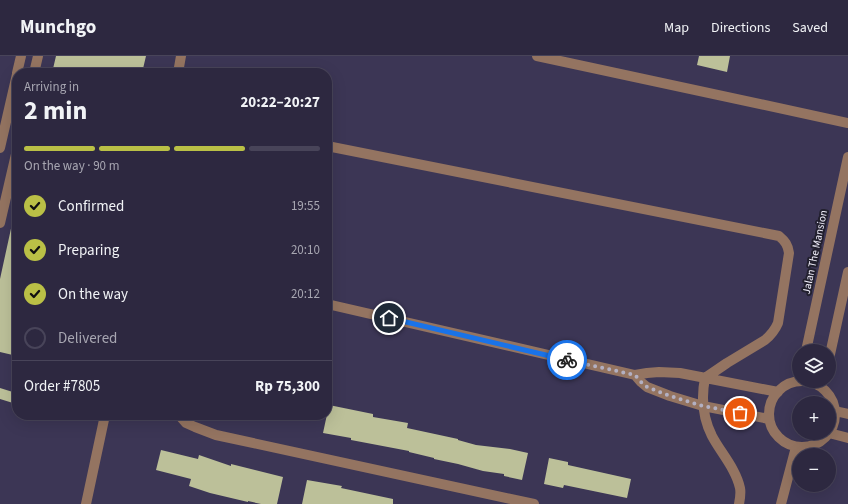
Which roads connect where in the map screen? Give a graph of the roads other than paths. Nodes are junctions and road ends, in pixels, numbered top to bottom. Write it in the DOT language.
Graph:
graph roads {
  1 [pos="21,56"];
  2 [pos="38,56"];
  3 [pos="181,56"];
  4 [pos="537,56"];
  5 [pos="18,68"];
  6 [pos="35,68"];
  7 [pos="179,68"];
  8 [pos="12,96"];
  9 [pos="848,123"];
  10 [pos="332,147"];
  11 [pos="0,148"];
  12 [pos="848,157"];
  13 [pos="12,171"];
  14 [pos="0,223"];
  15 [pos="848,272"];
  16 [pos="332,305"];
  17 [pos="808,344"];
  18 [pos="832,344"];
  19 [pos="635,375"];
  20 [pos="705,378"];
  21 [pos="792,383"];
  22 [pos="778,392"];
  23 [pos="703,406"];
  24 [pos="836,411"];
  25 [pos="848,414"];
  26 [pos="769,419"];
  27 [pos="104,420"];
  28 [pos="183,420"];
  29 [pos="836,435"];
  30 [pos="848,438"];
  31 [pos="822,440"];
  32 [pos="796,447"];
  33 [pos="86,504"];
  34 [pos="534,504"];
  35 [pos="739,504"];
  36 [pos="781,504"];
  1 -- 5 [label="street"];
  2 -- 6 [label="street"];
  3 -- 7 [label="street"];
  4 -- 9 [label="street"];
  8 -- 11 [label="street"];
  10 -- 20 [label="street"];
  12 -- 17 [label="street, Jalan The Mansion"];
  13 -- 14 [label="street"];
  15 -- 18 [label="street"];
  16 -- 19 [label="street"];
  19 -- 20 [label="street"];
  19 -- 23 [label="street"];
  20 -- 22 [label="street"];
  20 -- 23 [label="street"];
  21 -- 22 [label="street"];
  22 -- 26 [label="street"];
  23 -- 26 [label="street"];
  23 -- 35 [label="street"];
  24 -- 25 [label="street"];
  26 -- 32 [label="street"];
  27 -- 33 [label="street"];
  28 -- 34 [label="street"];
  29 -- 30 [label="street"];
  31 -- 32 [label="street"];
  32 -- 36 [label="street"];
}
